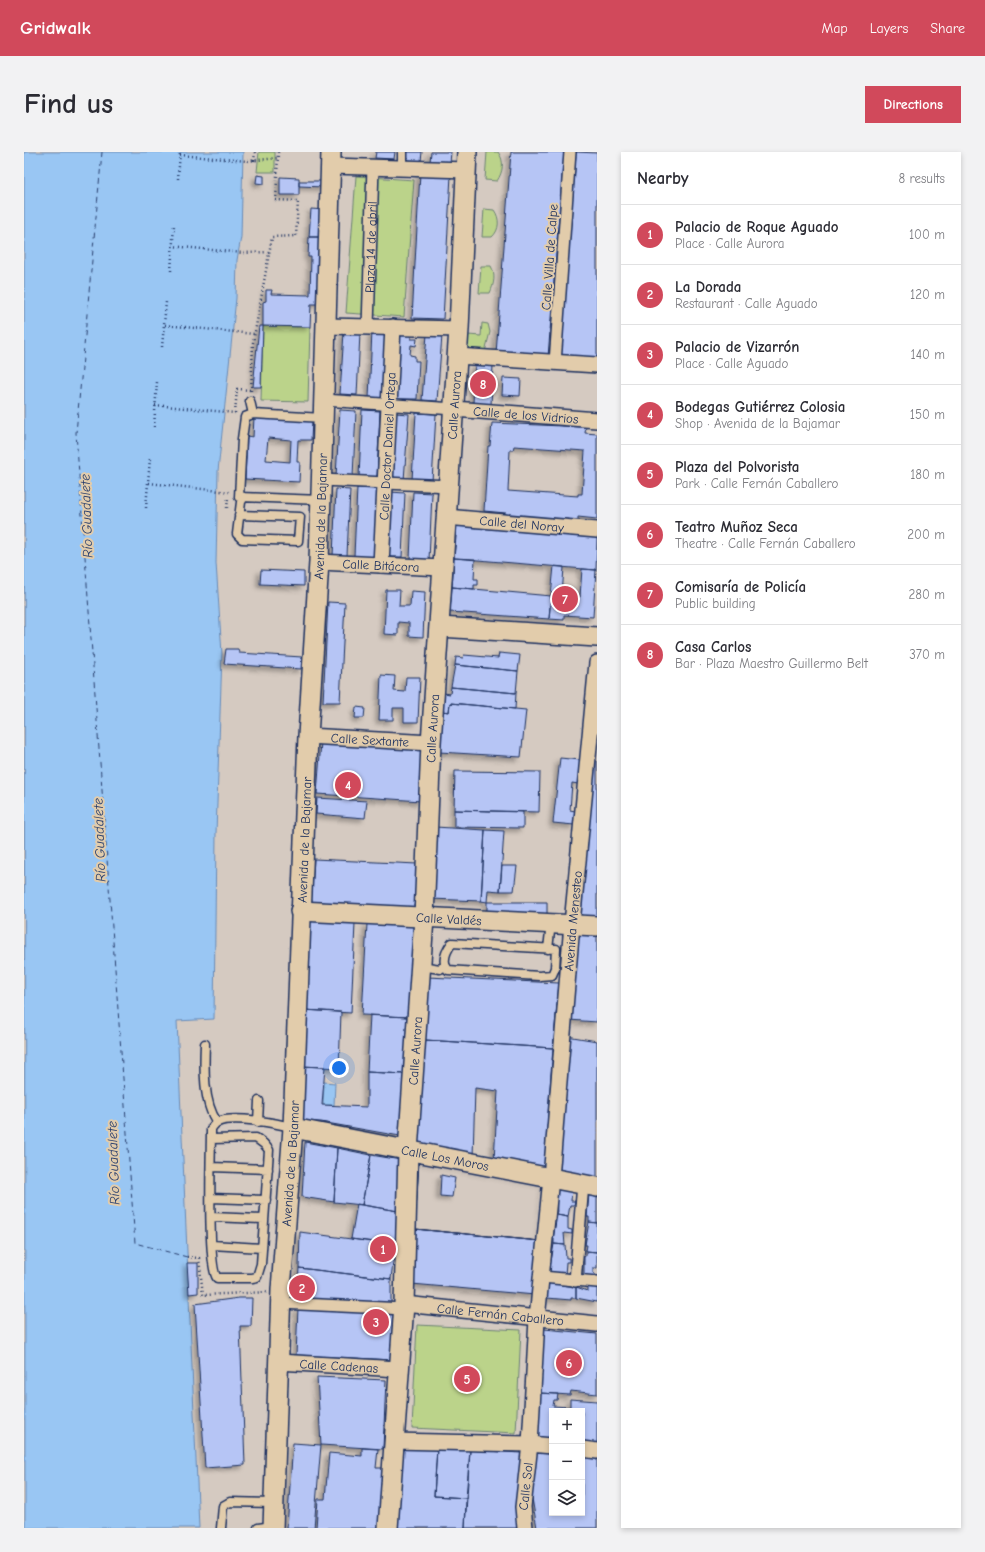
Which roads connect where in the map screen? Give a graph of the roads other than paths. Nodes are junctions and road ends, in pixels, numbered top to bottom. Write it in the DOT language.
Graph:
graph roads {
  1 [pos="402,152"];
  2 [pos="570,152"];
  3 [pos="331,159"];
  4 [pos="467,161"];
  5 [pos="373,167"];
  6 [pos="402,168"];
  7 [pos="327,326"];
  8 [pos="368,327"];
  9 [pos="393,328"];
  10 [pos="460,329"];
  11 [pos="457,356"];
  12 [pos="555,363"];
  13 [pos="597,365"];
  14 [pos="250,401"];
  15 [pos="389,405"];
  16 [pos="324,409"];
  17 [pos="454,409"];
  18 [pos="252,414"];
  19 [pos="597,420"];
  20 [pos="322,480"];
  21 [pos="385,483"];
  22 [pos="449,486"];
  23 [pos="244,497"];
  24 [pos="321,500"];
  25 [pos="239,515"];
  26 [pos="446,517"];
  27 [pos="597,530"];
  28 [pos="319,562"];
  29 [pos="381,565"];
  30 [pos="442,568"];
  31 [pos="440,627"];
  32 [pos="597,637"];
  33 [pos="597,663"];
  34 [pos="308,736"];
  35 [pos="431,743"];
  36 [pos="593,752"];
  37 [pos="300,911"];
  38 [pos="424,918"];
  39 [pos="551,923"];
  40 [pos="572,924"];
  41 [pos="597,926"];
  42 [pos="548,949"];
  43 [pos="420,966"];
  44 [pos="445,966"];
  45 [pos="205,1044"];
  46 [pos="259,1101"];
  47 [pos="217,1122"];
  48 [pos="258,1122"];
  49 [pos="293,1128"];
  50 [pos="211,1139"];
  51 [pos="408,1151"];
  52 [pos="211,1168"];
  53 [pos="268,1169"];
  54 [pos="551,1178"];
  55 [pos="590,1185"];
  56 [pos="211,1198"];
  57 [pos="266,1200"];
  58 [pos="211,1217"];
  59 [pos="264,1219"];
  60 [pos="212,1245"];
  61 [pos="262,1248"];
  62 [pos="542,1276"];
  63 [pos="574,1281"];
  64 [pos="597,1282"];
  65 [pos="280,1303"];
  66 [pos="404,1307"];
  67 [pos="537,1319"];
  68 [pos="597,1324"];
  69 [pos="278,1362"];
  70 [pos="399,1369"];
  71 [pos="394,1441"];
  72 [pos="530,1444"];
  73 [pos="549,1446"];
  74 [pos="585,1449"];
  75 [pos="597,1451"];
  76 [pos="274,1502"];
  77 [pos="268,1527"];
  78 [pos="221,1528"];
  79 [pos="388,1528"];
  80 [pos="525,1528"];
  1 -- 6 [label="lane"];
  2 -- 12 [label="street, Calle Villa de Calpe"];
  3 -- 5 [label="street"];
  3 -- 7 [label="street, Avenida de la Bajamar"];
  4 -- 6 [label="street"];
  4 -- 10 [label="street, Calle Aurora"];
  5 -- 6 [label="street"];
  5 -- 8 [label="street, Plaza 14 de abril"];
  7 -- 8 [label="street"];
  7 -- 16 [label="street, Avenida de la Bajamar"];
  8 -- 9 [label="street"];
  9 -- 10 [label="street"];
  9 -- 15 [label="street, Calle Doctor Daniel Ortega"];
  10 -- 11 [label="street, Calle Aurora"];
  11 -- 12 [label="street"];
  11 -- 17 [label="street, Calle Aurora"];
  12 -- 13 [label="street"];
  14 -- 18 [label="lane"];
  15 -- 16 [label="street"];
  15 -- 17 [label="street"];
  15 -- 21 [label="street, Calle Doctor Daniel Ortega"];
  16 -- 18 [label="lane"];
  16 -- 20 [label="street, Avenida de la Bajamar"];
  17 -- 19 [label="street, Calle de los Vidrios"];
  17 -- 22 [label="street, Calle Aurora"];
  18 -- 23 [label="lane"];
  20 -- 21 [label="street"];
  20 -- 24 [label="street, Avenida de la Bajamar"];
  21 -- 22 [label="street"];
  21 -- 29 [label="street, Calle Doctor Daniel Ortega"];
  22 -- 26 [label="street, Calle Aurora"];
  23 -- 24 [label="lane"];
  23 -- 25 [label="lane"];
  24 -- 28 [label="street, Avenida de la Bajamar"];
  25 -- 25 [label="lane"];
  26 -- 27 [label="street, Calle del Noray"];
  26 -- 30 [label="street, Calle Aurora"];
  28 -- 29 [label="street, Calle Bitácora"];
  28 -- 34 [label="street, Avenida de la Bajamar"];
  29 -- 30 [label="street, Calle Bitácora"];
  30 -- 31 [label="street, Calle Aurora"];
  31 -- 32 [label="street"];
  31 -- 35 [label="street, Calle Aurora"];
  33 -- 36 [label="street, Avenida Menesteo"];
  34 -- 35 [label="street, Calle Sextante"];
  34 -- 37 [label="street, Avenida de la Bajamar"];
  35 -- 38 [label="street, Calle Aurora"];
  36 -- 40 [label="street, Avenida Menesteo"];
  37 -- 38 [label="street, Calle Valdés"];
  37 -- 49 [label="street, Avenida de la Bajamar"];
  38 -- 39 [label="street, Calle Valdés"];
  38 -- 43 [label="street, Calle Aurora"];
  39 -- 40 [label="street, Calle Valdés"];
  39 -- 42 [label="lane"];
  40 -- 41 [label="street, Calle Valdés"];
  40 -- 54 [label="street, Avenida Menesteo"];
  42 -- 44 [label="lane"];
  42 -- 44 [label="lane"];
  43 -- 44 [label="lane"];
  43 -- 51 [label="street, Calle Aurora"];
  45 -- 47 [label="lane"];
  46 -- 48 [label="lane"];
  47 -- 48 [label="lane"];
  47 -- 50 [label="lane"];
  48 -- 49 [label="lane"];
  49 -- 51 [label="street, Calle Los Moros"];
  49 -- 65 [label="street, Avenida de la Bajamar"];
  50 -- 52 [label="lane"];
  50 -- 53 [label="lane"];
  51 -- 54 [label="street, Calle Los Moros"];
  51 -- 66 [label="street, Calle Aurora"];
  52 -- 53 [label="lane"];
  52 -- 56 [label="lane"];
  53 -- 57 [label="lane"];
  54 -- 55 [label="street, Calle Los Moros"];
  54 -- 62 [label="street, Avenida Menesteo"];
  55 -- 63 [label="street"];
  56 -- 57 [label="lane"];
  56 -- 58 [label="lane"];
  57 -- 59 [label="lane"];
  58 -- 59 [label="lane"];
  58 -- 60 [label="lane"];
  59 -- 61 [label="lane"];
  60 -- 61 [label="lane"];
  60 -- 61 [label="lane"];
  62 -- 63 [label="street"];
  62 -- 67 [label="street, Avenida Menesteo"];
  63 -- 64 [label="street"];
  65 -- 66 [label="street"];
  65 -- 69 [label="street, Avenida de la Bajamar"];
  66 -- 67 [label="street, Calle Fernán Caballero"];
  66 -- 70 [label="street, Calle Aurora"];
  67 -- 68 [label="street, Calle Fernán Caballero"];
  67 -- 72 [label="street, Calle Sol"];
  69 -- 70 [label="street, Calle Cadenas"];
  69 -- 76 [label="street, Avenida de la Bajamar"];
  70 -- 71 [label="street, Calle Aurora"];
  71 -- 72 [label="street"];
  71 -- 79 [label="street, Calle Aurora"];
  72 -- 73 [label="street"];
  72 -- 80 [label="street, Calle Sol"];
  74 -- 75 [label="street"];
  76 -- 77 [label="street, Avenida de la Bajamar"];
  76 -- 78 [label="lane"];
}
